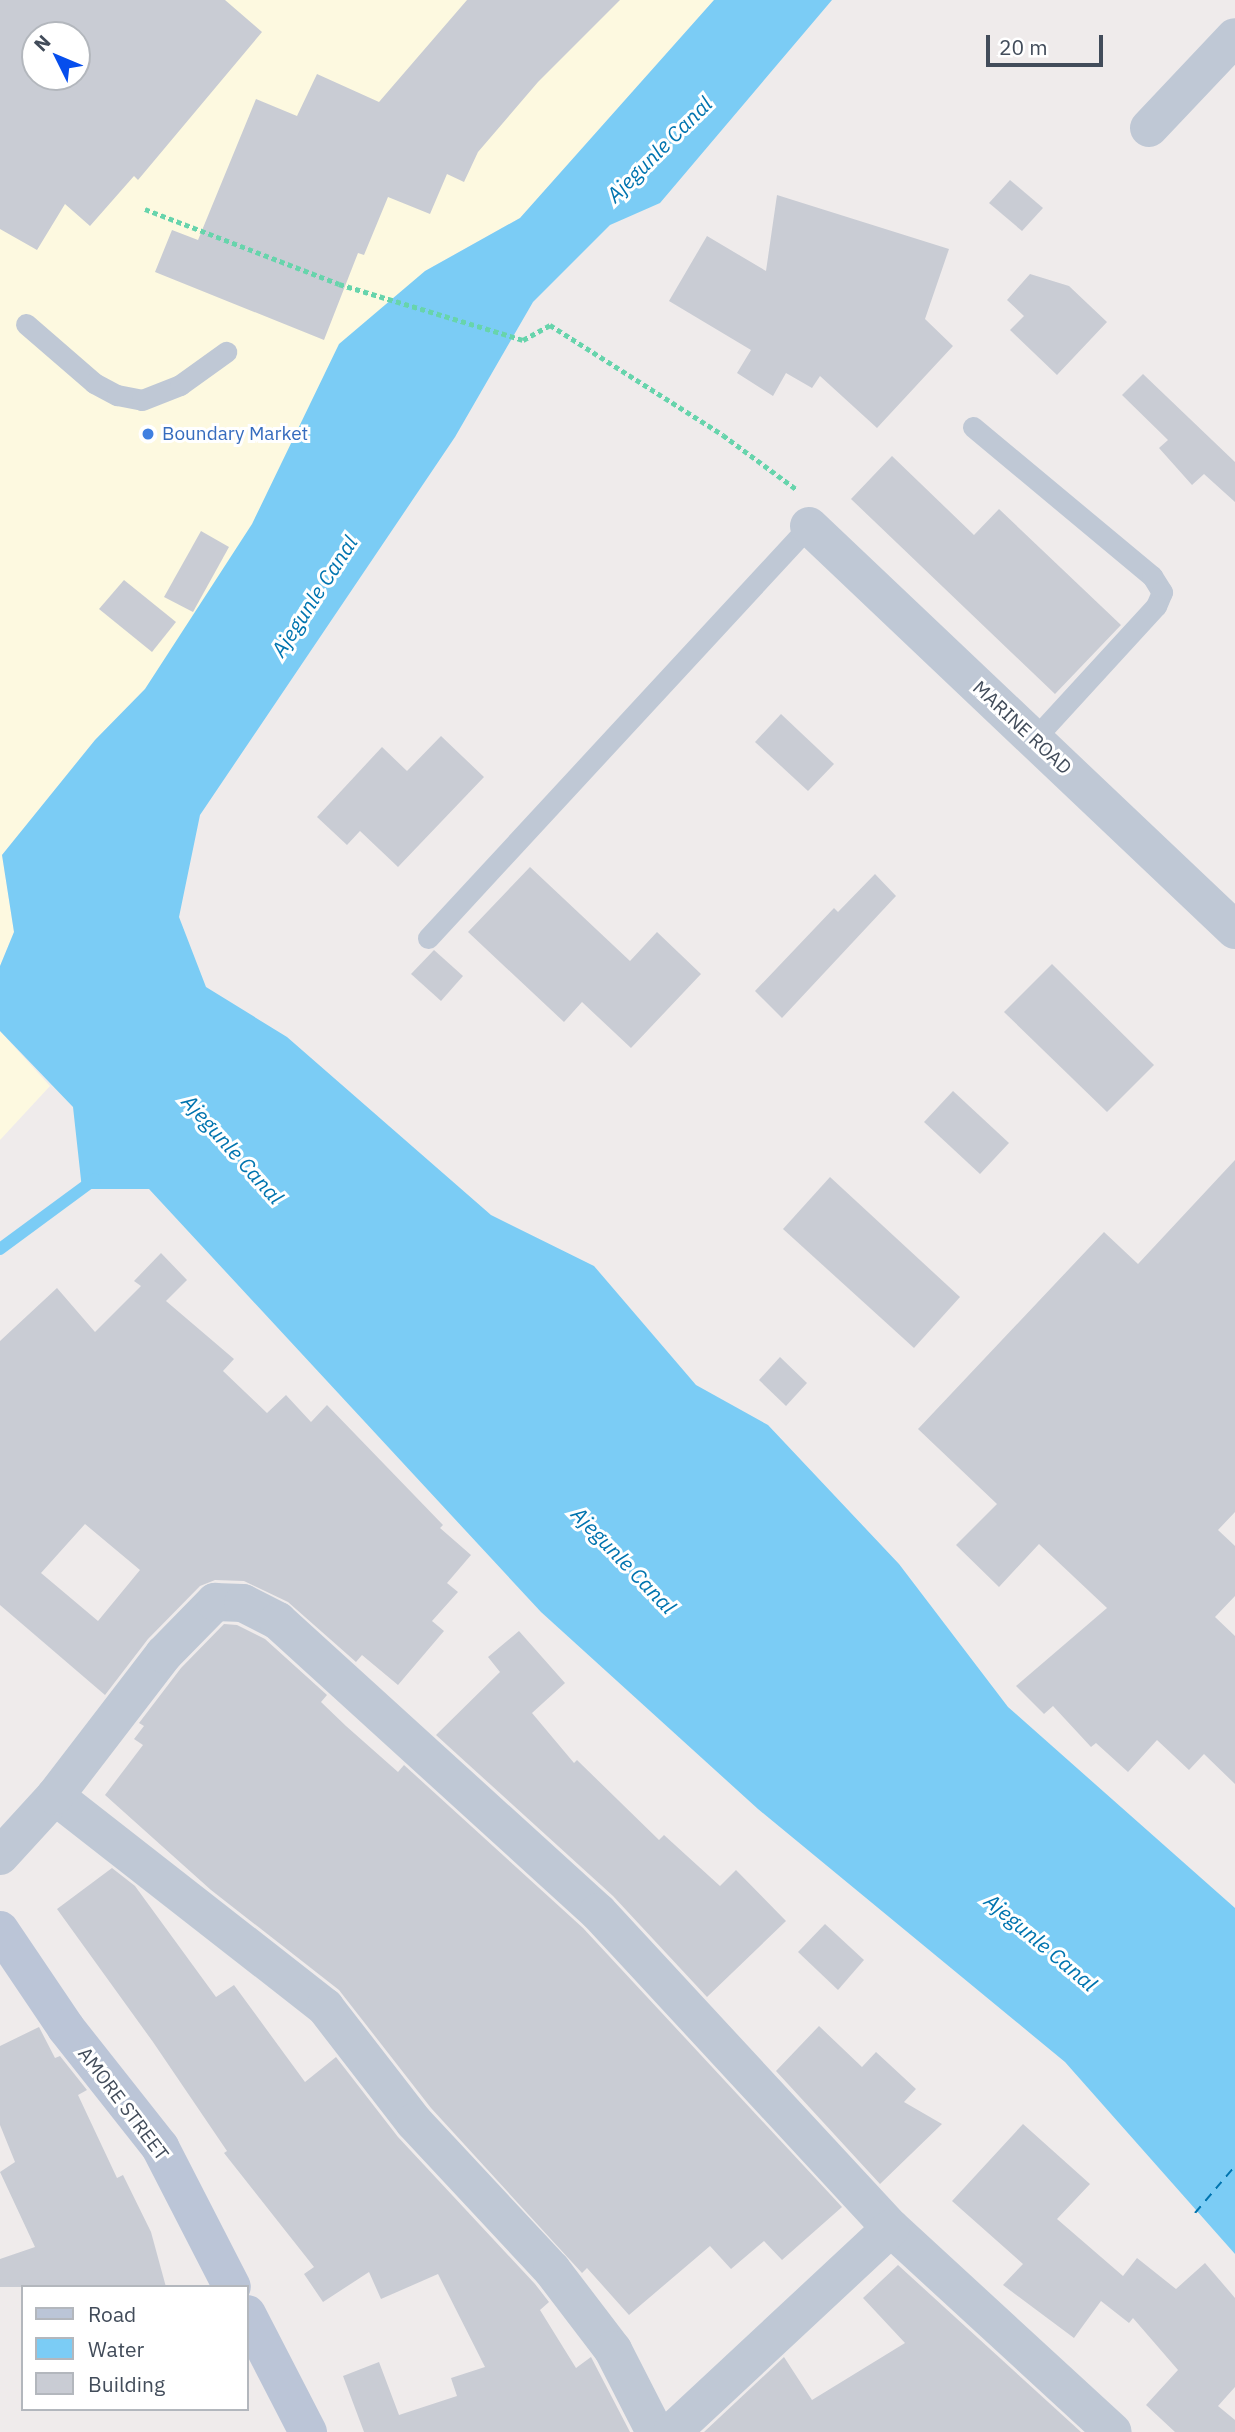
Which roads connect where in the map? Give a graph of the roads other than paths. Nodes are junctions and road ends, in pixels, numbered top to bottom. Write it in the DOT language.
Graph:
graph roads {
  1 [pos="1235,37"];
  2 [pos="1149,128"];
  3 [pos="26,324"];
  4 [pos="226,352"];
  5 [pos="973,427"];
  6 [pos="809,526"];
  7 [pos="1033,740"];
  8 [pos="1235,930"];
  9 [pos="428,938"];
  10 [pos="55,1796"];
  11 [pos="0,1856"];
  12 [pos="0,1930"];
  13 [pos="891,2228"];
  14 [pos="231,2285"];
  15 [pos="248,2316"];
  16 [pos="308,2432"];
  17 [pos="655,2432"];
  18 [pos="672,2432"];
  19 [pos="1113,2432"];
  1 -- 2 [label="street"];
  3 -- 4 [label="lane"];
  5 -- 7 [label="lane"];
  6 -- 7 [label="street, MARINE ROAD"];
  6 -- 9 [label="lane"];
  7 -- 8 [label="street, MARINE ROAD"];
  10 -- 11 [label="street"];
  10 -- 13 [label="street"];
  10 -- 17 [label="street"];
  12 -- 14 [label="main road, AMORE STREET"];
  13 -- 18 [label="street"];
  13 -- 19 [label="street"];
  15 -- 16 [label="main road"];
}
